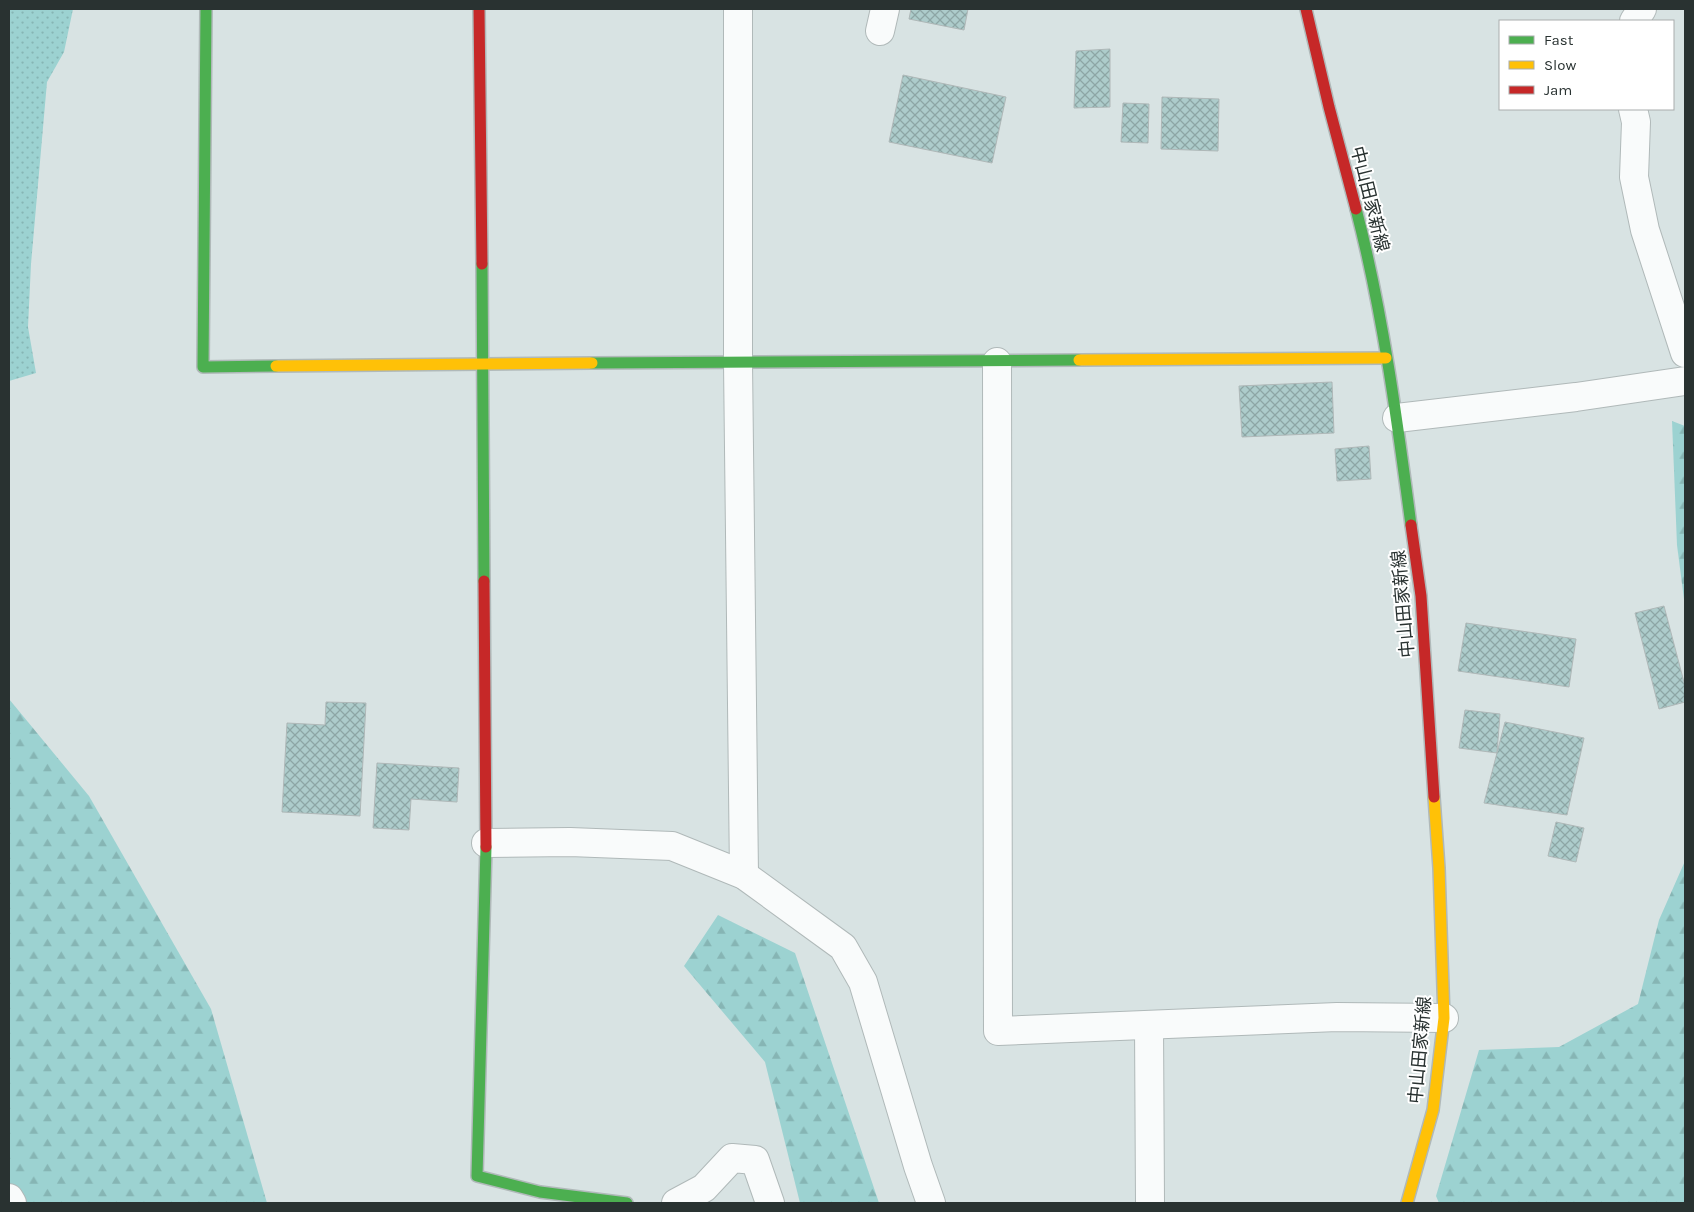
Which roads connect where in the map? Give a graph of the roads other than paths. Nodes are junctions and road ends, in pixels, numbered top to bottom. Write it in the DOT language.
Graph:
graph roads {
  1 [pos="206,9"];
  2 [pos="479,9"];
  3 [pos="738,9"];
  4 [pos="1306,9"];
  5 [pos="1642,9"];
  6 [pos="1635,20"];
  7 [pos="1633,110"];
  8 [pos="1685,353"];
  9 [pos="1386,358"];
  10 [pos="997,362"];
  11 [pos="483,363"];
  12 [pos="738,363"];
  13 [pos="1685,381"];
  14 [pos="1397,418"];
  15 [pos="486,843"];
  16 [pos="744,875"];
  17 [pos="1444,1018"];
  18 [pos="1149,1025"];
  19 [pos="9,1198"];
  20 [pos="12,1203"];
  21 [pos="627,1203"];
  22 [pos="676,1203"];
  23 [pos="770,1203"];
  24 [pos="930,1203"];
  25 [pos="1150,1203"];
  26 [pos="1408,1203"];
  1 -- 11 [label="street"];
  2 -- 11 [label="street"];
  3 -- 12 [label="street"];
  4 -- 9 [label="street, 中山田家新線"];
  5 -- 6 [label="street"];
  7 -- 8 [label="street"];
  9 -- 10 [label="street"];
  9 -- 14 [label="street, 中山田家新線"];
  10 -- 12 [label="street"];
  10 -- 18 [label="street"];
  11 -- 12 [label="street"];
  11 -- 15 [label="street"];
  12 -- 16 [label="street"];
  13 -- 14 [label="street"];
  14 -- 17 [label="street, 中山田家新線"];
  15 -- 16 [label="street"];
  15 -- 21 [label="street"];
  16 -- 24 [label="street"];
  17 -- 18 [label="street"];
  17 -- 26 [label="street, 中山田家新線"];
  18 -- 25 [label="street"];
  19 -- 20 [label="street"];
  22 -- 23 [label="street"];
}
